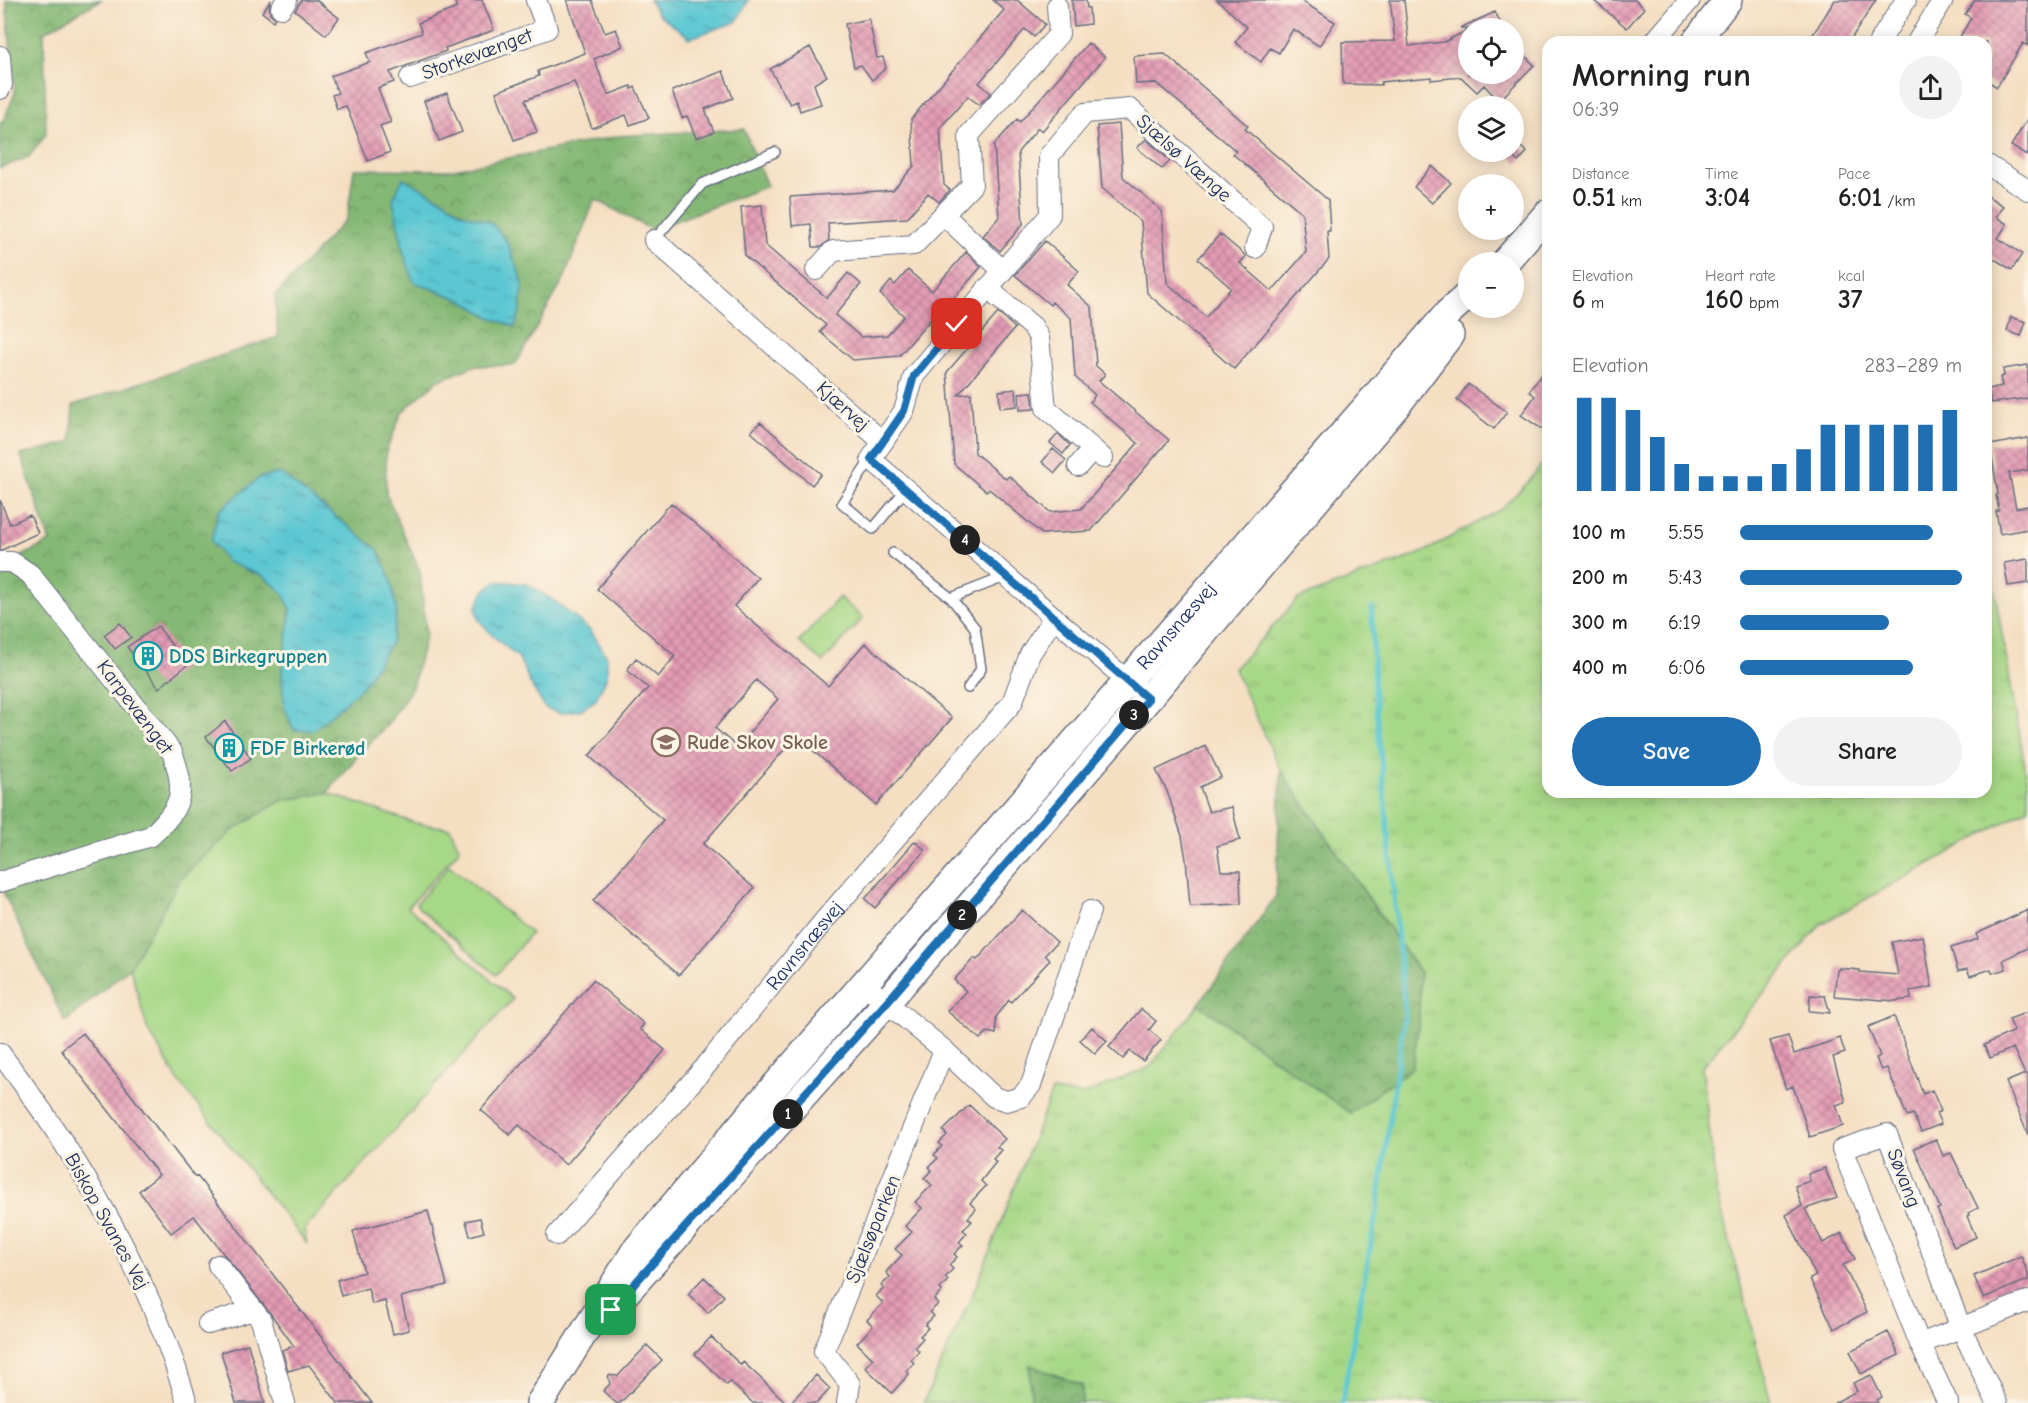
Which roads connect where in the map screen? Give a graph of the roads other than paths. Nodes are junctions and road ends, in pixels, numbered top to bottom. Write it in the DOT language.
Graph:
graph roads {
  1 [pos="536,0"];
  2 [pos="1690,0"];
  3 [pos="1728,0"];
  4 [pos="1906,0"];
  5 [pos="1943,0"];
  6 [pos="1057,6"];
  7 [pos="1659,36"];
  8 [pos="1700,36"];
  9 [pos="1884,36"];
  10 [pos="1921,36"];
  11 [pos="0,56"];
  12 [pos="411,78"];
  13 [pos="0,89"];
  14 [pos="775,152"];
  15 [pos="1992,168"];
  16 [pos="2028,190"];
  17 [pos="944,215"];
  18 [pos="1542,220"];
  19 [pos="654,240"];
  20 [pos="1255,248"];
  21 [pos="1513,252"];
  22 [pos="816,270"];
  23 [pos="1002,270"];
  24 [pos="987,288"];
  25 [pos="1458,304"];
  26 [pos="1462,318"];
  27 [pos="883,442"];
  28 [pos="871,459"];
  29 [pos="1078,466"];
  30 [pos="906,489"];
  31 [pos="893,553"];
  32 [pos="0,562"];
  33 [pos="1007,576"];
  34 [pos="951,598"];
  35 [pos="1054,617"];
  36 [pos="1127,680"];
  37 [pos="968,688"];
  38 [pos="1148,699"];
  39 [pos="0,882"];
  40 [pos="1090,911"];
  41 [pos="864,985"];
  42 [pos="887,1002"];
  43 [pos="944,1050"];
  44 [pos="0,1053"];
  45 [pos="557,1235"];
  46 [pos="218,1265"];
  47 [pos="2028,1301"];
  48 [pos="253,1310"];
  49 [pos="208,1324"];
  50 [pos="1961,1328"];
  51 [pos="1920,1344"];
  52 [pos="570,1353"];
  53 [pos="187,1403"];
  54 [pos="285,1403"];
  55 [pos="540,1403"];
  56 [pos="848,1403"];
  57 [pos="1948,1403"];
  58 [pos="1996,1403"];
  1 -- 12 [label="street, Storkevænget"];
  2 -- 7 [label="street"];
  3 -- 8 [label="main road"];
  4 -- 9 [label="street"];
  5 -- 10 [label="street"];
  6 -- 17 [label="street"];
  11 -- 13 [label="street"];
  14 -- 19 [label="lane, Kjærvej"];
  15 -- 16 [label="street"];
  17 -- 22 [label="street"];
  17 -- 23 [label="street"];
  18 -- 21 [label="main road"];
  19 -- 27 [label="street, Kjærvej"];
  20 -- 23 [label="street, Sjælsø Vænge"];
  23 -- 24 [label="street, Sjælsø Vænge"];
  24 -- 27 [label="street, Sjælsø Vænge"];
  24 -- 29 [label="street"];
  25 -- 36 [label="main road, Ravnsnæsvej"];
  26 -- 38 [label="main road, Ravnsnæsvej"];
  27 -- 28 [label="street, Kjærvej"];
  28 -- 30 [label="street, Kjærvej"];
  28 -- 30 [label="lane"];
  30 -- 33 [label="street, Kjærvej"];
  31 -- 34 [label="lane"];
  32 -- 39 [label="street, Karpevænget"];
  33 -- 34 [label="lane"];
  33 -- 35 [label="street, Kjærvej"];
  34 -- 37 [label="lane"];
  35 -- 36 [label="street, Kjærvej"];
  35 -- 45 [label="street, Ravnsnæsvej"];
  36 -- 38 [label="street, Kjærvej"];
  36 -- 41 [label="main road, Ravnsnæsvej"];
  38 -- 42 [label="main road, Ravnsnæsvej"];
  40 -- 43 [label="street"];
  41 -- 42 [label="street"];
  41 -- 52 [label="main road, Ravnsnæsvej"];
  42 -- 43 [label="street"];
  42 -- 52 [label="main road, Ravnsnæsvej"];
  43 -- 56 [label="street, Sjælsøparken"];
  44 -- 53 [label="street, Biskop Svanes Vej"];
  46 -- 48 [label="street"];
  47 -- 50 [label="street"];
  48 -- 49 [label="street"];
  48 -- 54 [label="street"];
  50 -- 51 [label="street"];
  50 -- 51 [label="street, Søvang"];
  50 -- 58 [label="street, Søvang"];
  51 -- 57 [label="street, Søvang"];
  52 -- 55 [label="main road, Ravnsnæsvej"];
}
